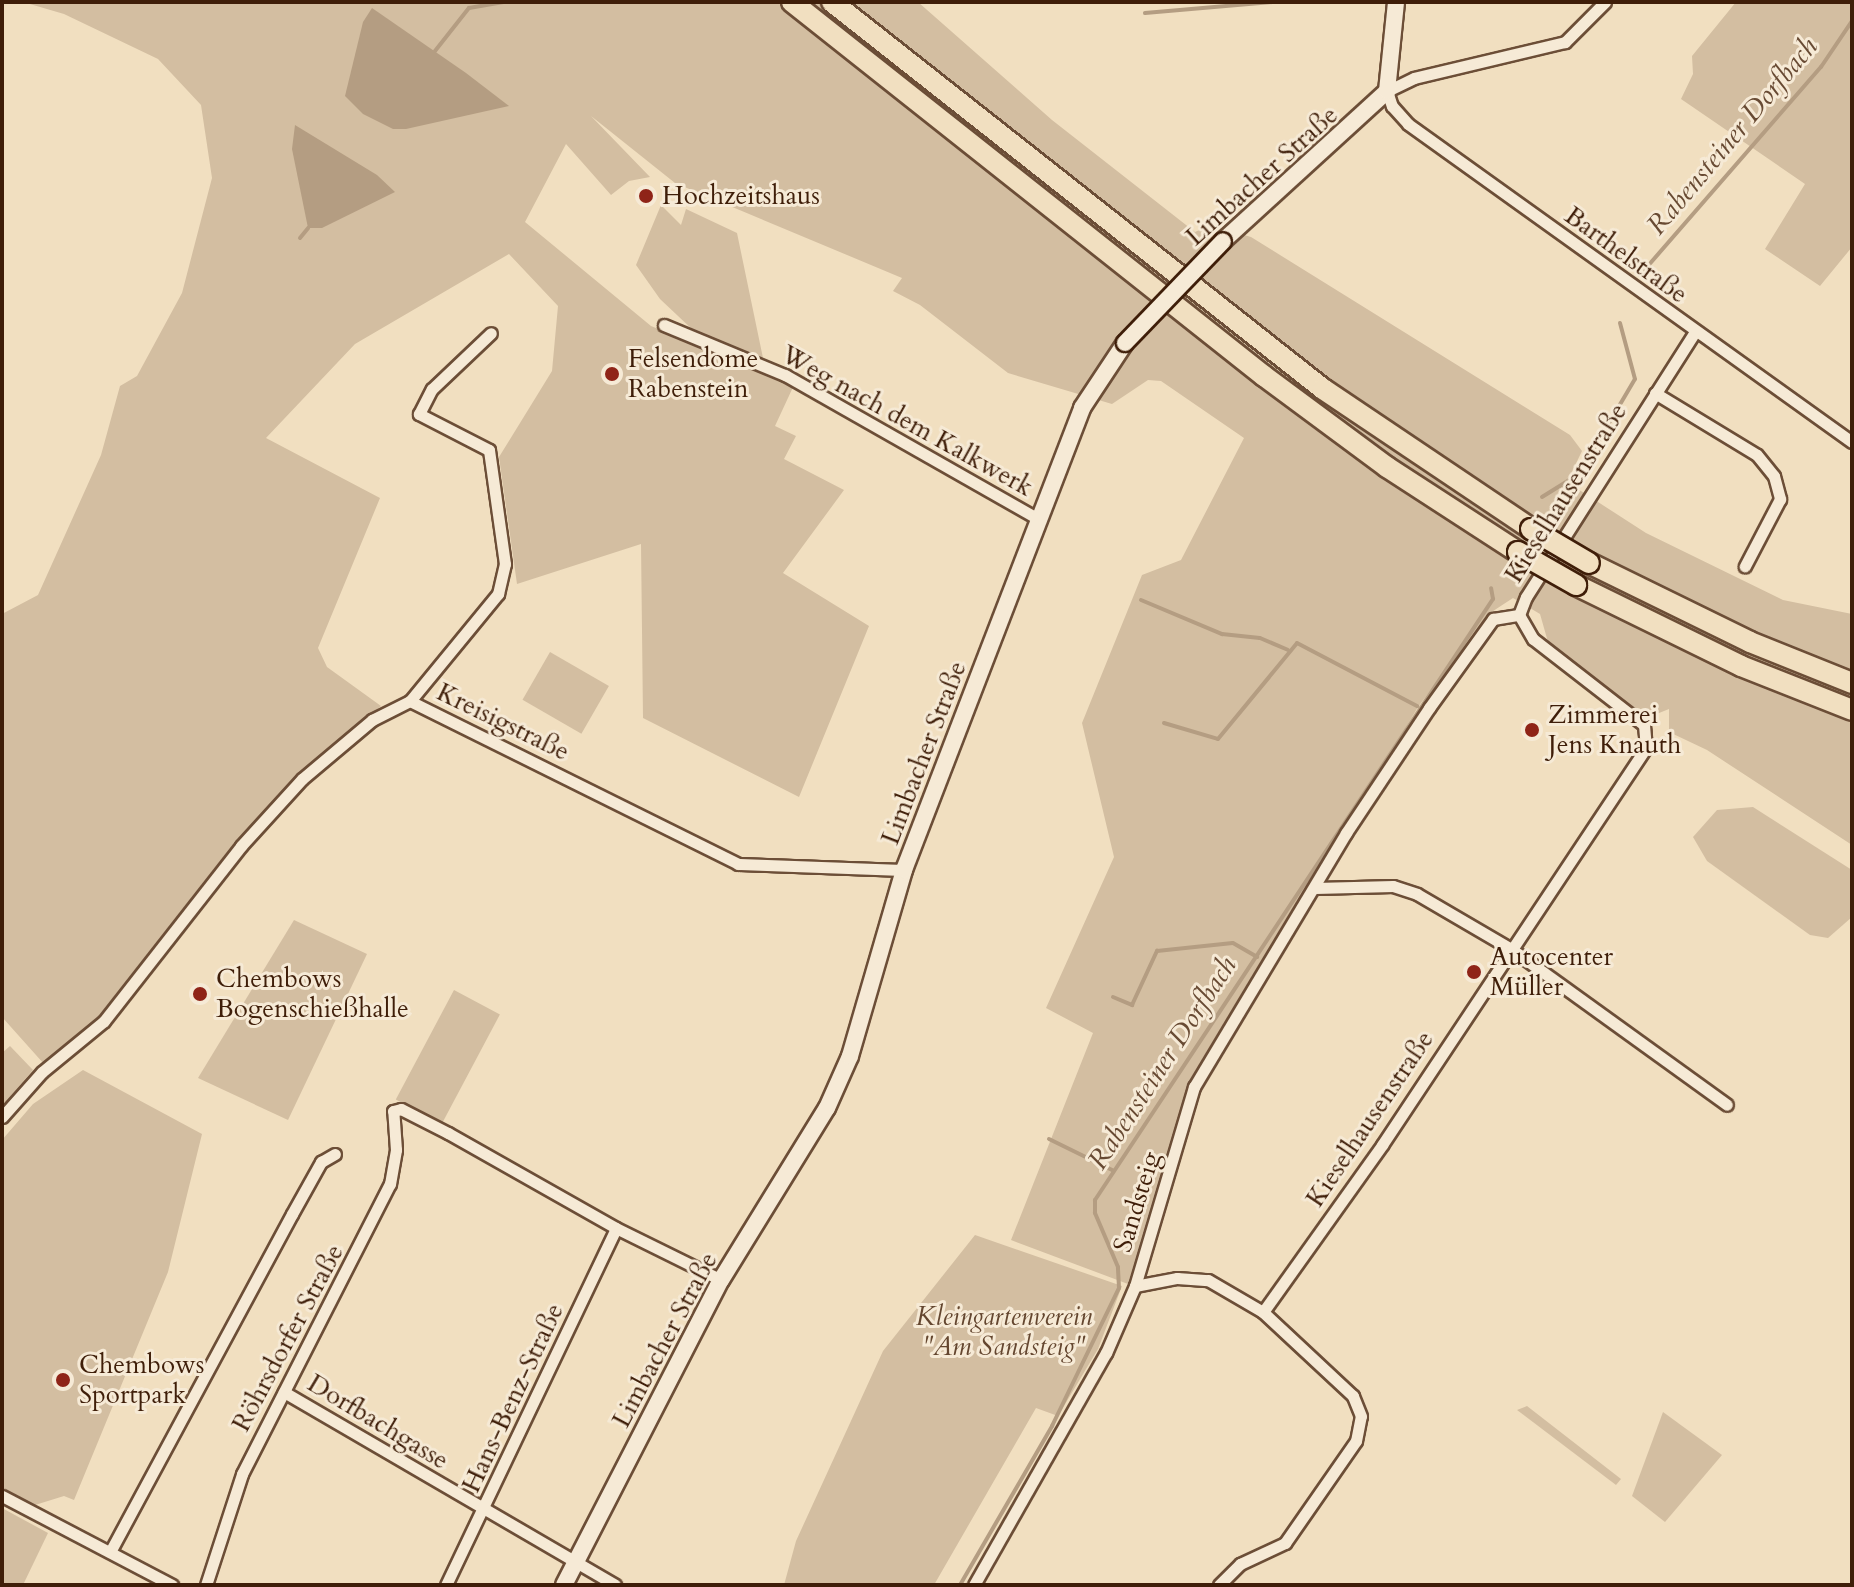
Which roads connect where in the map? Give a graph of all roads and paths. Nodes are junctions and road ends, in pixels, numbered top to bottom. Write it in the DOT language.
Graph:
graph roads {
  1 [pos="792,2"];
  2 [pos="832,2"];
  3 [pos="1396,2"];
  4 [pos="1605,2"];
  5 [pos="1387,91"];
  6 [pos="664,325"];
  7 [pos="1695,332"];
  8 [pos="491,333"];
  9 [pos="1655,393"];
  10 [pos="1852,442"];
  11 [pos="1040,520"];
  12 [pos="1745,566"];
  13 [pos="1519,615"];
  14 [pos="1852,683"];
  15 [pos="410,701"];
  16 [pos="1852,710"];
  17 [pos="904,870"];
  18 [pos="1315,888"];
  19 [pos="1511,949"];
  20 [pos="1727,1105"];
  21 [pos="2,1117"];
  22 [pos="335,1154"];
  23 [pos="616,1228"];
  24 [pos="721,1280"];
  25 [pos="1135,1286"];
  26 [pos="1263,1312"];
  27 [pos="284,1392"];
  28 [pos="2,1496"];
  29 [pos="484,1512"];
  30 [pos="110,1552"];
  31 [pos="575,1564"];
  32 [pos="172,1585"];
  33 [pos="206,1585"];
  34 [pos="446,1585"];
  35 [pos="564,1585"];
  36 [pos="615,1585"];
  37 [pos="974,1585"];
  38 [pos="1219,1585"];
  1 -- 16 [label="highway, bridge"];
  2 -- 14 [label="highway, bridge"];
  3 -- 5 [label="street"];
  4 -- 5 [label="street"];
  5 -- 7 [label="street, Barthelstraße"];
  5 -- 11 [label="street, Limbacher Straße, bridge"];
  6 -- 11 [label="street, Weg nach dem Kalkwerk"];
  7 -- 9 [label="street, Kieselhausenstraße"];
  7 -- 10 [label="street, Barthelstraße"];
  8 -- 15 [label="street"];
  9 -- 12 [label="street, Kieselhausenstraße"];
  9 -- 13 [label="street, Kieselhausenstraße"];
  11 -- 17 [label="street, Limbacher Straße"];
  13 -- 18 [label="street, Sandsteig"];
  13 -- 19 [label="street, Kieselhausenstraße"];
  15 -- 17 [label="street, Kreisigstraße"];
  15 -- 21 [label="street, Kreisigstraße"];
  17 -- 24 [label="street, Limbacher Straße"];
  18 -- 19 [label="street"];
  18 -- 25 [label="street, Sandsteig"];
  19 -- 20 [label="street"];
  19 -- 26 [label="street, Kieselhausenstraße"];
  22 -- 30 [label="street, Röhrsdorfer Straße"];
  23 -- 24 [label="street"];
  23 -- 27 [label="street, Röhrsdorfer Straße"];
  23 -- 29 [label="street, Hans-Benz-Straße"];
  24 -- 31 [label="street, Limbacher Straße"];
  25 -- 26 [label="street"];
  25 -- 37 [label="street, Sandsteig"];
  26 -- 38 [label="street"];
  27 -- 29 [label="street, Dorfbachgasse"];
  27 -- 33 [label="street, Röhrsdorfer Straße"];
  28 -- 30 [label="street"];
  29 -- 31 [label="street, Dorfbachgasse"];
  29 -- 34 [label="street, Hans-Benz-Straße"];
  30 -- 32 [label="street"];
  31 -- 35 [label="street, Limbacher Straße"];
  31 -- 36 [label="street, Dorfbachgasse"];
}
